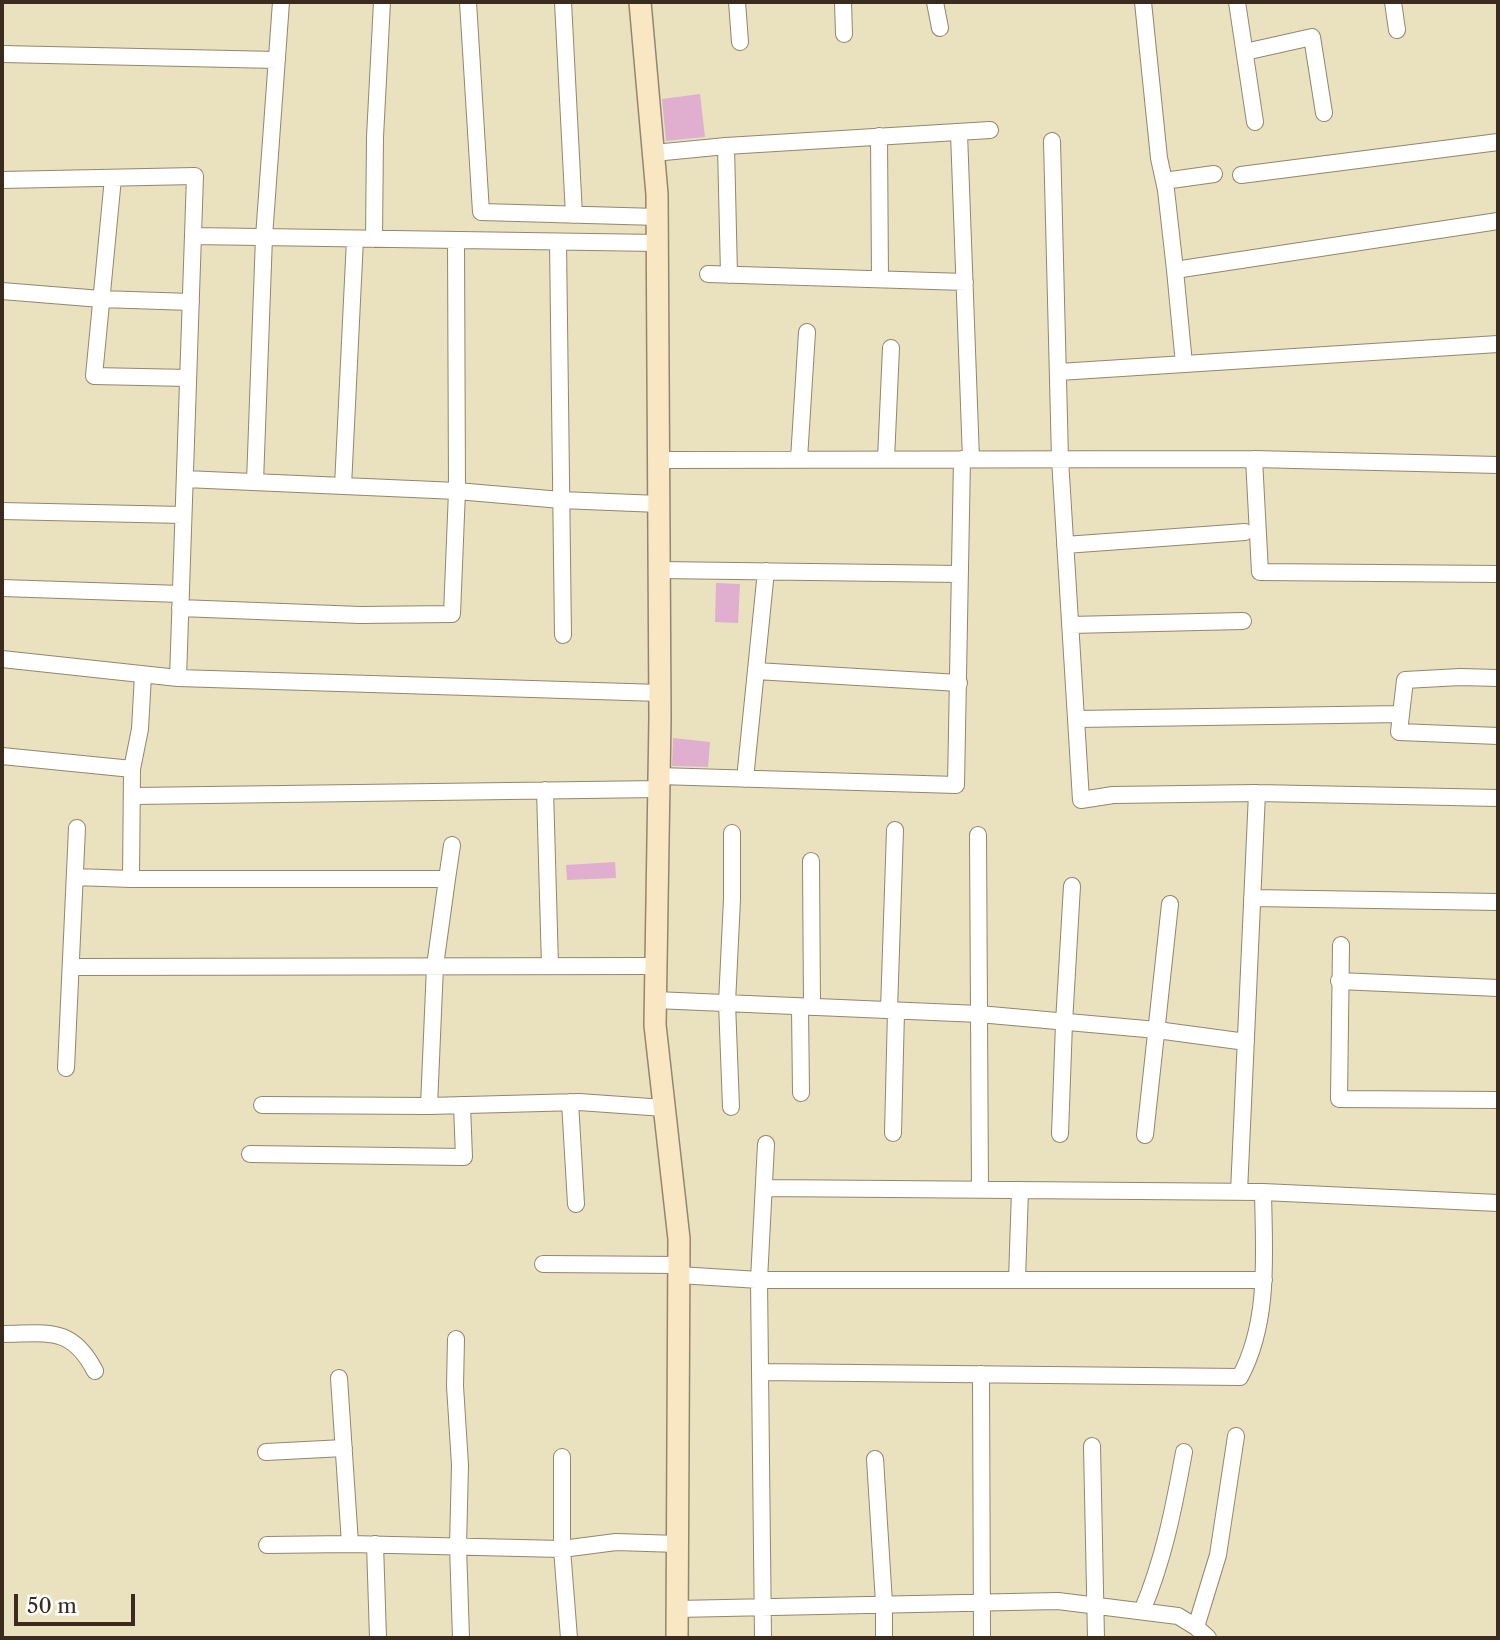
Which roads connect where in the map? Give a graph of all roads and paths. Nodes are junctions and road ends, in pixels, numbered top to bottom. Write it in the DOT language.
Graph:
graph roads {
  1 [pos="281,2"];
  2 [pos="382,2"];
  3 [pos="468,2"];
  4 [pos="563,2"];
  5 [pos="640,2"];
  6 [pos="737,2"];
  7 [pos="843,2"];
  8 [pos="935,2"];
  9 [pos="1143,2"];
  10 [pos="1237,2"];
  11 [pos="1393,2"];
  12 [pos="940,28"];
  13 [pos="1397,30"];
  14 [pos="845,34"];
  15 [pos="740,42"];
  16 [pos="1245,52"];
  17 [pos="2,54"];
  18 [pos="277,60"];
  19 [pos="1324,113"];
  20 [pos="1255,122"];
  21 [pos="990,130"];
  22 [pos="959,132"];
  23 [pos="879,136"];
  24 [pos="1052,141"];
  25 [pos="1498,142"];
  26 [pos="726,146"];
  27 [pos="654,153"];
  28 [pos="1214,174"];
  29 [pos="1241,174"];
  30 [pos="113,178"];
  31 [pos="2,180"];
  32 [pos="1164,181"];
  33 [pos="574,215"];
  34 [pos="658,217"];
  35 [pos="1498,221"];
  36 [pos="193,236"];
  37 [pos="264,237"];
  38 [pos="355,239"];
  39 [pos="374,239"];
  40 [pos="456,240"];
  41 [pos="558,242"];
  42 [pos="658,243"];
  43 [pos="1175,270"];
  44 [pos="708,274"];
  45 [pos="729,275"];
  46 [pos="880,279"];
  47 [pos="965,282"];
  48 [pos="2,290"];
  49 [pos="101,299"];
  50 [pos="191,302"];
  51 [pos="807,332"];
  52 [pos="1498,344"];
  53 [pos="891,348"];
  54 [pos="1184,364"];
  55 [pos="1059,372"];
  56 [pos="188,377"];
  57 [pos="799,459"];
  58 [pos="886,459"];
  59 [pos="966,459"];
  60 [pos="1060,459"];
  61 [pos="1254,459"];
  62 [pos="659,460"];
  63 [pos="1498,465"];
  64 [pos="185,478"];
  65 [pos="256,482"];
  66 [pos="343,486"];
  67 [pos="457,491"];
  68 [pos="561,500"];
  69 [pos="659,504"];
  70 [pos="2,511"];
  71 [pos="184,515"];
  72 [pos="1245,532"];
  73 [pos="1065,545"];
  74 [pos="660,570"];
  75 [pos="766,572"];
  76 [pos="1498,574"];
  77 [pos="960,575"];
  78 [pos="2,588"];
  79 [pos="181,601"];
  80 [pos="1243,621"];
  81 [pos="1070,625"];
  82 [pos="563,635"];
  83 [pos="2,659"];
  84 [pos="756,671"];
  85 [pos="143,675"];
  86 [pos="178,678"];
  87 [pos="1498,678"];
  88 [pos="959,683"];
  89 [pos="660,693"];
  90 [pos="1401,714"];
  91 [pos="1076,719"];
  92 [pos="1498,736"];
  93 [pos="2,756"];
  94 [pos="132,769"];
  95 [pos="745,779"];
  96 [pos="659,782"];
  97 [pos="545,790"];
  98 [pos="1257,793"];
  99 [pos="133,796"];
  100 [pos="1498,797"];
  101 [pos="77,828"];
  102 [pos="895,830"];
  103 [pos="732,833"];
  104 [pos="978,835"];
  105 [pos="452,845"];
  106 [pos="811,861"];
  107 [pos="75,877"];
  108 [pos="131,879"];
  109 [pos="447,879"];
  110 [pos="1072,886"];
  111 [pos="1252,898"];
  112 [pos="1498,902"];
  113 [pos="1170,904"];
  114 [pos="1342,945"];
  115 [pos="435,966"];
  116 [pos="550,966"];
  117 [pos="656,966"];
  118 [pos="71,967"];
  119 [pos="1339,981"];
  120 [pos="1498,988"];
  121 [pos="655,1000"];
  122 [pos="727,1003"];
  123 [pos="806,1007"];
  124 [pos="892,1010"];
  125 [pos="979,1014"];
  126 [pos="1064,1023"];
  127 [pos="1157,1030"];
  128 [pos="1245,1042"];
  129 [pos="66,1069"];
  130 [pos="801,1093"];
  131 [pos="1498,1100"];
  132 [pos="570,1102"];
  133 [pos="262,1105"];
  134 [pos="462,1105"];
  135 [pos="429,1106"];
  136 [pos="731,1107"];
  137 [pos="664,1108"];
  138 [pos="893,1133"];
  139 [pos="1060,1134"];
  140 [pos="1145,1135"];
  141 [pos="766,1144"];
  142 [pos="250,1154"];
  143 [pos="764,1188"];
  144 [pos="980,1189"];
  145 [pos="1020,1190"];
  146 [pos="1239,1192"];
  147 [pos="1263,1192"];
  148 [pos="1498,1203"];
  149 [pos="576,1204"];
  150 [pos="543,1264"];
  151 [pos="679,1270"];
  152 [pos="759,1280"];
  153 [pos="1017,1280"];
  154 [pos="1264,1280"];
  155 [pos="2,1334"];
  156 [pos="456,1339"];
  157 [pos="95,1371"];
  158 [pos="760,1372"];
  159 [pos="981,1374"];
  160 [pos="339,1378"];
  161 [pos="1236,1436"];
  162 [pos="1093,1446"];
  163 [pos="344,1448"];
  164 [pos="266,1452"];
  165 [pos="1184,1452"];
  166 [pos="562,1457"];
  167 [pos="876,1459"];
  168 [pos="350,1544"];
  169 [pos="375,1544"];
  170 [pos="678,1544"];
  171 [pos="267,1545"];
  172 [pos="458,1546"];
  173 [pos="562,1549"];
  174 [pos="884,1603"];
  175 [pos="981,1603"];
  176 [pos="1096,1605"];
  177 [pos="763,1608"];
  178 [pos="677,1609"];
  179 [pos="1142,1611"];
  180 [pos="1205,1635"];
  181 [pos="378,1638"];
  182 [pos="461,1638"];
  183 [pos="569,1638"];
  184 [pos="677,1638"];
  185 [pos="763,1638"];
  186 [pos="884,1638"];
  187 [pos="982,1638"];
  188 [pos="1096,1638"];
  1 -- 18 [label="street"];
  2 -- 39 [label="street"];
  3 -- 33 [label="street"];
  4 -- 33 [label="street"];
  5 -- 27 [label="street"];
  6 -- 15 [label="street"];
  7 -- 14 [label="street"];
  8 -- 12 [label="street"];
  9 -- 32 [label="street"];
  10 -- 16 [label="street"];
  11 -- 13 [label="street"];
  16 -- 19 [label="street"];
  16 -- 20 [label="street"];
  17 -- 18 [label="street"];
  18 -- 37 [label="street"];
  21 -- 22 [label="street"];
  22 -- 23 [label="street"];
  22 -- 47 [label="street"];
  23 -- 26 [label="street"];
  23 -- 46 [label="street"];
  24 -- 55 [label="street"];
  25 -- 29 [label="street"];
  26 -- 27 [label="street"];
  26 -- 45 [label="street"];
  27 -- 34 [label="street"];
  28 -- 32 [label="street"];
  30 -- 31 [label="street"];
  30 -- 36 [label="street"];
  30 -- 49 [label="street"];
  32 -- 43 [label="street"];
  33 -- 34 [label="street"];
  34 -- 42 [label="street"];
  35 -- 43 [label="street"];
  36 -- 37 [label="street"];
  36 -- 50 [label="street"];
  37 -- 38 [label="street"];
  37 -- 65 [label="street"];
  38 -- 39 [label="street"];
  38 -- 66 [label="street"];
  39 -- 40 [label="street"];
  40 -- 41 [label="street"];
  40 -- 67 [label="street"];
  41 -- 42 [label="street"];
  41 -- 68 [label="street"];
  42 -- 62 [label="street"];
  43 -- 54 [label="street"];
  44 -- 45 [label="street"];
  45 -- 46 [label="street"];
  46 -- 47 [label="street"];
  47 -- 59 [label="street"];
  48 -- 49 [label="street"];
  49 -- 50 [label="street"];
  49 -- 56 [label="street"];
  50 -- 56 [label="street"];
  51 -- 57 [label="street"];
  52 -- 54 [label="street"];
  53 -- 58 [label="street"];
  54 -- 55 [label="street"];
  55 -- 60 [label="street"];
  56 -- 64 [label="street"];
  57 -- 58 [label="street"];
  57 -- 62 [label="street"];
  58 -- 59 [label="street"];
  59 -- 60 [label="street"];
  59 -- 77 [label="street"];
  60 -- 61 [label="street"];
  60 -- 73 [label="street"];
  61 -- 63 [label="street"];
  61 -- 76 [label="street"];
  62 -- 69 [label="street"];
  64 -- 65 [label="street"];
  64 -- 71 [label="street"];
  65 -- 66 [label="street"];
  66 -- 67 [label="street"];
  67 -- 68 [label="street"];
  67 -- 79 [label="street"];
  68 -- 69 [label="street"];
  68 -- 82 [label="street"];
  69 -- 74 [label="street"];
  70 -- 71 [label="street"];
  71 -- 79 [label="street"];
  72 -- 73 [label="street"];
  73 -- 81 [label="street"];
  74 -- 75 [label="street"];
  74 -- 89 [label="street"];
  75 -- 77 [label="street"];
  75 -- 84 [label="street"];
  77 -- 88 [label="street"];
  78 -- 79 [label="street"];
  79 -- 86 [label="street"];
  80 -- 81 [label="street"];
  81 -- 91 [label="street"];
  83 -- 85 [label="street"];
  84 -- 88 [label="street"];
  84 -- 95 [label="street"];
  85 -- 86 [label="street"];
  85 -- 94 [label="street"];
  86 -- 89 [label="street"];
  87 -- 90 [label="street"];
  88 -- 95 [label="street"];
  89 -- 96 [label="street"];
  90 -- 91 [label="street"];
  90 -- 92 [label="street"];
  91 -- 98 [label="street"];
  93 -- 94 [label="street"];
  94 -- 99 [label="street"];
  95 -- 96 [label="street"];
  96 -- 97 [label="street"];
  96 -- 117 [label="street"];
  97 -- 99 [label="street"];
  97 -- 116 [label="street"];
  98 -- 100 [label="street"];
  98 -- 111 [label="street"];
  99 -- 108 [label="street"];
  101 -- 107 [label="street"];
  102 -- 124 [label="street"];
  103 -- 122 [label="street"];
  104 -- 125 [label="street"];
  105 -- 109 [label="street"];
  106 -- 123 [label="street"];
  107 -- 108 [label="street"];
  107 -- 118 [label="street"];
  108 -- 109 [label="street"];
  109 -- 115 [label="street"];
  110 -- 126 [label="street"];
  111 -- 112 [label="street"];
  111 -- 128 [label="street"];
  113 -- 127 [label="street"];
  114 -- 119 [label="street"];
  115 -- 116 [label="street"];
  115 -- 118 [label="street"];
  115 -- 135 [label="street"];
  116 -- 117 [label="street"];
  117 -- 121 [label="street"];
  118 -- 129 [label="street"];
  119 -- 120 [label="street"];
  119 -- 131 [label="street"];
  121 -- 122 [label="street"];
  121 -- 137 [label="street"];
  122 -- 123 [label="street"];
  122 -- 136 [label="street"];
  123 -- 124 [label="street"];
  123 -- 130 [label="street"];
  124 -- 125 [label="street"];
  124 -- 138 [label="street"];
  125 -- 126 [label="street"];
  125 -- 144 [label="street"];
  126 -- 127 [label="street"];
  126 -- 139 [label="street"];
  127 -- 128 [label="street"];
  127 -- 140 [label="street"];
  128 -- 146 [label="street"];
  132 -- 134 [label="street"];
  132 -- 137 [label="street"];
  132 -- 149 [label="street"];
  133 -- 135 [label="street"];
  134 -- 135 [label="street"];
  134 -- 142 [label="street"];
  137 -- 151 [label="street"];
  141 -- 143 [label="street"];
  143 -- 144 [label="street"];
  143 -- 152 [label="street"];
  144 -- 145 [label="street"];
  145 -- 146 [label="street"];
  145 -- 153 [label="street"];
  146 -- 147 [label="street"];
  147 -- 148 [label="street"];
  147 -- 154 [label="street"];
  150 -- 151 [label="street"];
  151 -- 152 [label="street"];
  151 -- 170 [label="street"];
  152 -- 153 [label="street"];
  152 -- 158 [label="street"];
  153 -- 154 [label="street"];
  154 -- 159 [label="street"];
  155 -- 157 [label="street"];
  156 -- 172 [label="street"];
  158 -- 159 [label="street"];
  158 -- 177 [label="street"];
  159 -- 175 [label="street"];
  160 -- 163 [label="street"];
  161 -- 180 [label="street"];
  162 -- 176 [label="street"];
  163 -- 164 [label="street"];
  163 -- 168 [label="street"];
  165 -- 179 [label="street"];
  166 -- 173 [label="street"];
  167 -- 174 [label="street"];
  168 -- 169 [label="street"];
  168 -- 171 [label="street"];
  169 -- 172 [label="street"];
  169 -- 181 [label="street"];
  170 -- 173 [label="street"];
  170 -- 178 [label="street"];
  172 -- 173 [label="street"];
  172 -- 182 [label="street"];
  173 -- 183 [label="street"];
  174 -- 175 [label="street"];
  174 -- 177 [label="street"];
  174 -- 186 [label="street"];
  175 -- 176 [label="street"];
  175 -- 187 [label="street"];
  176 -- 179 [label="street"];
  176 -- 188 [label="street"];
  177 -- 178 [label="street"];
  177 -- 185 [label="street"];
  178 -- 184 [label="street"];
  179 -- 180 [label="street"];
}
